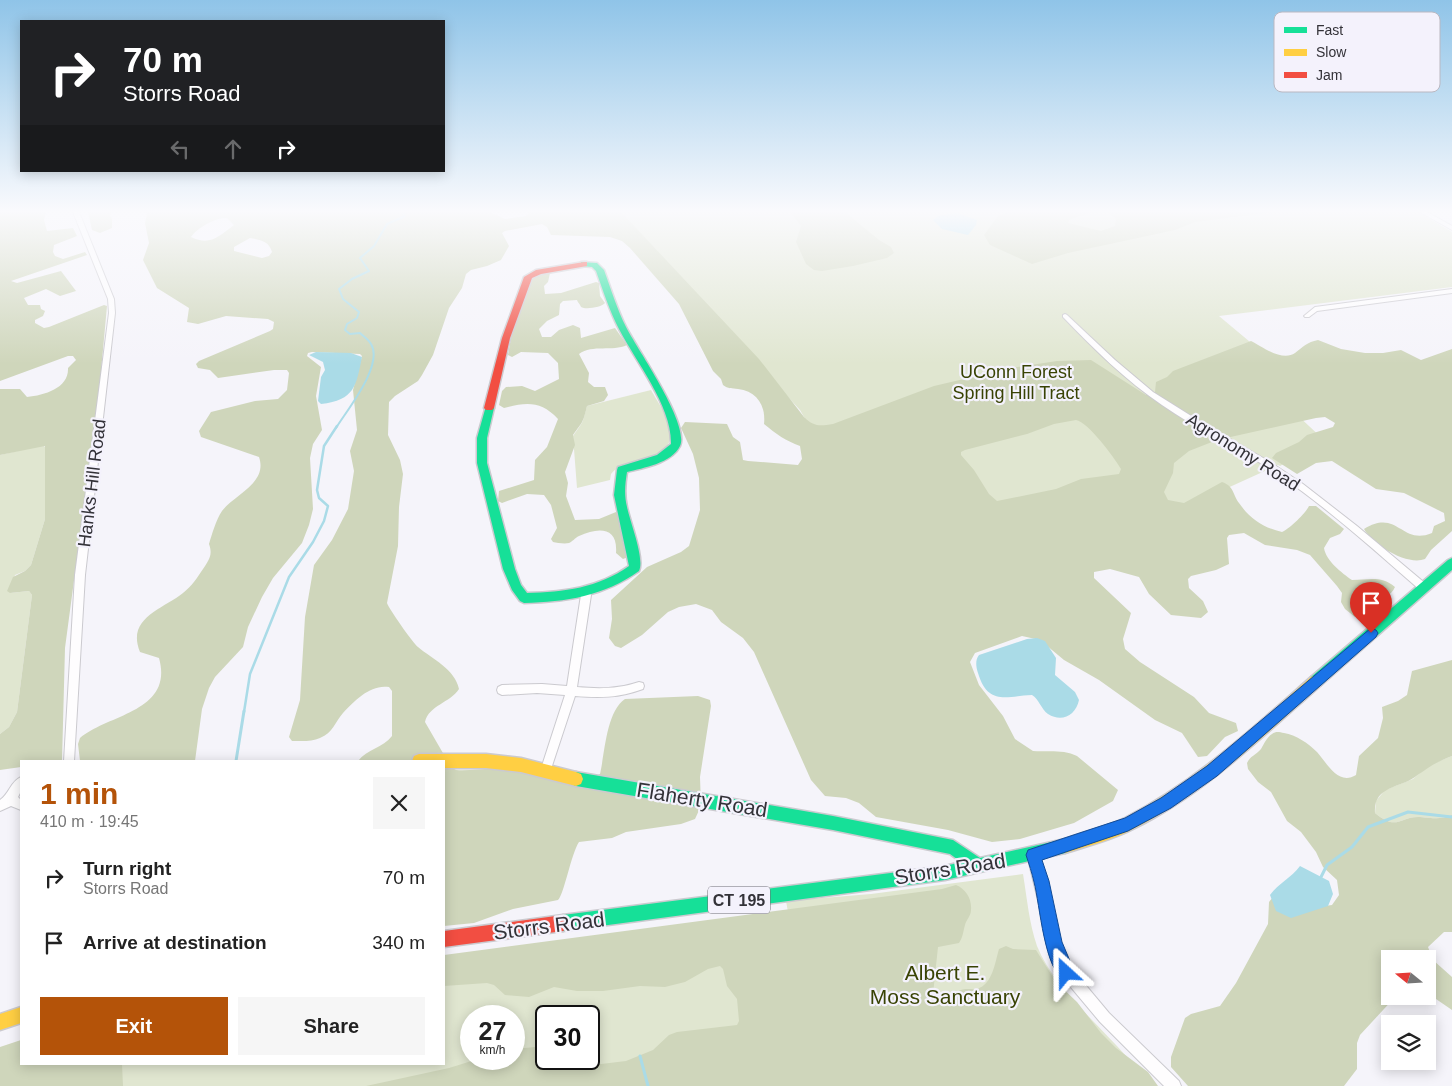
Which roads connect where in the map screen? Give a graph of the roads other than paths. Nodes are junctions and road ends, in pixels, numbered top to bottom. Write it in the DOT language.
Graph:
graph roads {
  1 [pos="96,263"];
  2 [pos="1452,291"];
  3 [pos="1065,316"];
  4 [pos="1307,316"];
  5 [pos="1452,563"];
  6 [pos="1423,587"];
  7 [pos="586,595"];
  8 [pos="639,686"];
  9 [pos="502,690"];
  10 [pos="571,691"];
  11 [pos="69,760"];
  12 [pos="445,761"];
  13 [pos="545,772"];
  14 [pos="20,783"];
  15 [pos="17,802"];
  16 [pos="0,806"];
  17 [pos="1033,855"];
  18 [pos="979,866"];
  19 [pos="445,939"];
  20 [pos="20,1015"];
  21 [pos="0,1022"];
  22 [pos="1174,1086"];
  1 -- 11 [label="street, Hanks Hill Road"];
  2 -- 4 [label="street"];
  3 -- 6 [label="street, Agronomy Road"];
  5 -- 6 [label="street, Storrs Road / CT 195"];
  6 -- 17 [label="street, Storrs Road / CT 195"];
  7 -- 7 [label="street"];
  7 -- 10 [label="street"];
  8 -- 10 [label="street"];
  9 -- 10 [label="street"];
  10 -- 13 [label="street"];
  12 -- 13 [label="street, Flaherty Road"];
  13 -- 18 [label="street, Flaherty Road"];
  14 -- 15 [label="street"];
  15 -- 16 [label="street"];
  17 -- 18 [label="street, Storrs Road / CT 195"];
  17 -- 22 [label="street"];
  18 -- 19 [label="street, Storrs Road / CT 195"];
  20 -- 21 [label="street"];
}
